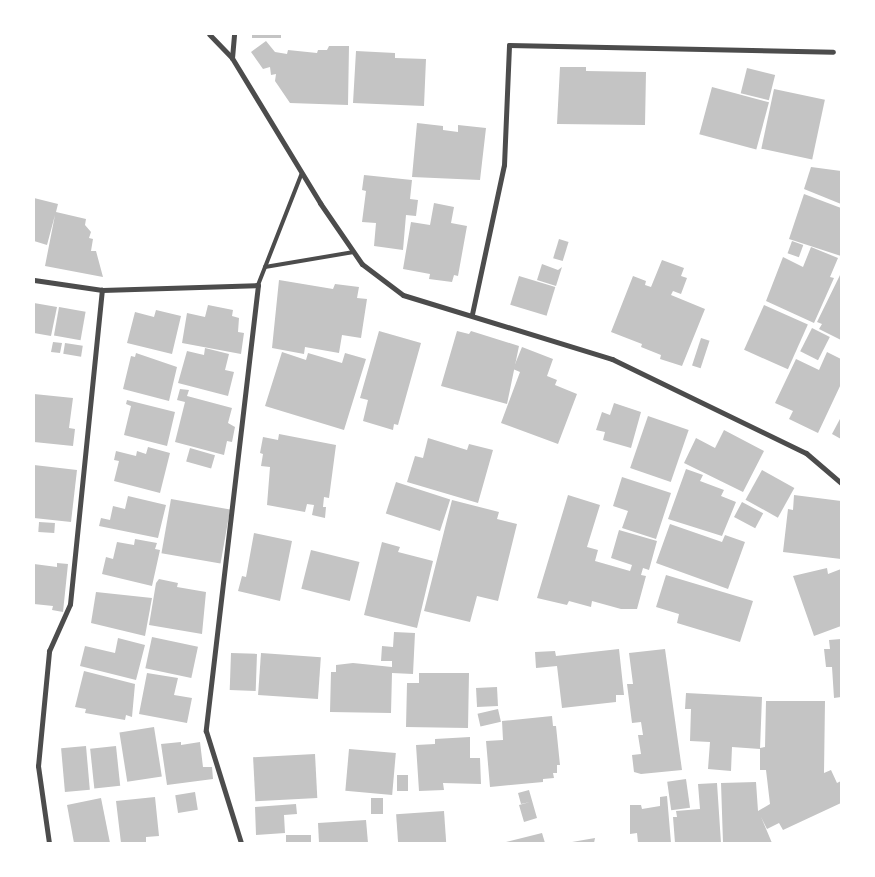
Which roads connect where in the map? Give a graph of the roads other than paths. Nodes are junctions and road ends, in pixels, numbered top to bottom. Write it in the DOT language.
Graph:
graph roads {
  1 [pos="208,34"];
  2 [pos="234,34"];
  3 [pos="834,52"];
  4 [pos="232,58"];
  5 [pos="303,171"];
  6 [pos="354,252"];
  7 [pos="265,268"];
  8 [pos="34,280"];
  9 [pos="258,285"];
  10 [pos="102,290"];
  11 [pos="472,314"];
  12 [pos="841,483"];
  13 [pos="49,843"];
  14 [pos="241,843"];
  1 -- 4 [label="street"];
  2 -- 4 [label="street"];
  3 -- 11 [label="street"];
  4 -- 5 [label="street"];
  5 -- 6 [label="street"];
  5 -- 7 [label="lane"];
  6 -- 7 [label="lane"];
  6 -- 11 [label="street"];
  7 -- 9 [label="lane"];
  8 -- 10 [label="street"];
  9 -- 10 [label="street"];
  9 -- 14 [label="street"];
  10 -- 13 [label="street"];
  11 -- 12 [label="street"];
}
